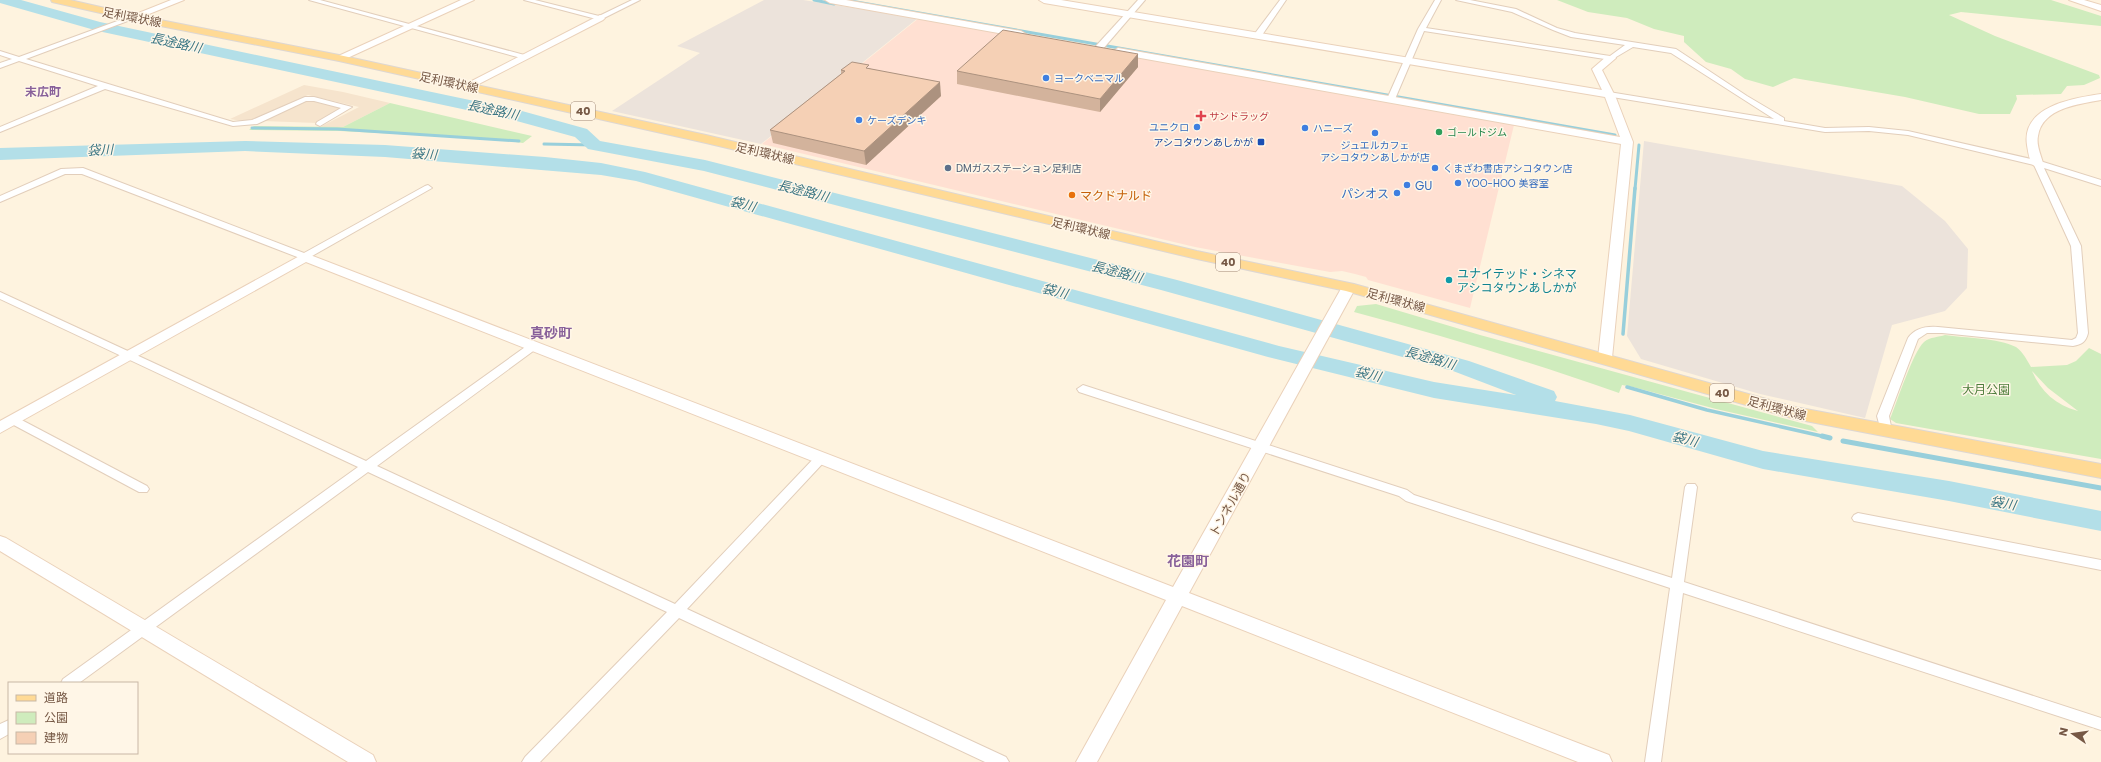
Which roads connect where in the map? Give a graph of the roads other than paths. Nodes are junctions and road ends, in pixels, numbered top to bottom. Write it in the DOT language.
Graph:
graph roads {
  1 [pos="56,0"];
  2 [pos="179,0"];
  3 [pos="312,0"];
  4 [pos="469,0"];
  5 [pos="527,0"];
  6 [pos="637,0"];
  7 [pos="830,0"];
  8 [pos="1044,0"];
  9 [pos="1142,0"];
  10 [pos="1283,0"];
  11 [pos="1438,0"];
  12 [pos="1459,0"];
  13 [pos="2074,0"];
  14 [pos="2101,8"];
  15 [pos="1129,14"];
  16 [pos="131,18"];
  17 [pos="600,18"];
  18 [pos="410,26"];
  19 [pos="1422,29"];
  20 [pos="1031,36"];
  21 [pos="1257,36"];
  22 [pos="1631,45"];
  23 [pos="1095,47"];
  24 [pos="0,53"];
  25 [pos="524,56"];
  26 [pos="340,58"];
  27 [pos="1611,58"];
  28 [pos="19,59"];
  29 [pos="1407,61"];
  30 [pos="0,66"];
  31 [pos="105,86"];
  32 [pos="467,86"];
  33 [pos="1610,94"];
  34 [pos="2101,97"];
  35 [pos="1390,100"];
  36 [pos="320,124"];
  37 [pos="1788,124"];
  38 [pos="0,130"];
  39 [pos="1627,142"];
  40 [pos="2037,163"];
  41 [pos="2101,183"];
  42 [pos="428,188"];
  43 [pos="0,199"];
  44 [pos="305,257"];
  45 [pos="1349,287"];
  46 [pos="0,295"];
  47 [pos="532,347"];
  48 [pos="129,355"];
  49 [pos="1605,358"];
  50 [pos="1083,389"];
  51 [pos="7,424"];
  52 [pos="1886,432"];
  53 [pos="1262,446"];
  54 [pos="821,458"];
  55 [pos="367,466"];
  56 [pos="2101,471"];
  57 [pos="1691,487"];
  58 [pos="144,489"];
  59 [pos="1858,518"];
  60 [pos="0,543"];
  61 [pos="2101,565"];
  62 [pos="1677,585"];
  63 [pos="1178,597"];
  64 [pos="677,610"];
  65 [pos="143,629"];
  66 [pos="69,682"];
  67 [pos="2101,724"];
  68 [pos="366,762"];
  69 [pos="530,762"];
  70 [pos="1001,762"];
  71 [pos="1086,762"];
  72 [pos="1602,762"];
  73 [pos="1653,762"];
  1 -- 16 [label="main road, 足利環状線 / 40"];
  2 -- 16 [label="street"];
  3 -- 18 [label="street"];
  4 -- 18 [label="street"];
  5 -- 17 [label="street"];
  6 -- 17 [label="street"];
  7 -- 20 [label="street"];
  8 -- 15 [label="street"];
  9 -- 15 [label="street"];
  10 -- 21 [label="street"];
  11 -- 19 [label="street"];
  12 -- 22 [label="street"];
  13 -- 14 [label="street"];
  15 -- 21 [label="street"];
  15 -- 23 [label="street"];
  16 -- 26 [label="main road, 足利環状線 / 40"];
  16 -- 28 [label="street"];
  17 -- 25 [label="street"];
  18 -- 25 [label="street"];
  18 -- 26 [label="street"];
  19 -- 27 [label="street"];
  19 -- 29 [label="street"];
  21 -- 29 [label="street"];
  22 -- 27 [label="street"];
  22 -- 37 [label="street"];
  23 -- 35 [label="street"];
  24 -- 28 [label="street"];
  25 -- 32 [label="street"];
  26 -- 32 [label="main road, 足利環状線 / 40"];
  27 -- 33 [label="street"];
  28 -- 30 [label="street"];
  28 -- 31 [label="street"];
  29 -- 33 [label="street"];
  29 -- 35 [label="street"];
  31 -- 36 [label="street"];
  31 -- 38 [label="street"];
  32 -- 45 [label="main road, 足利環状線 / 40"];
  33 -- 37 [label="street"];
  33 -- 39 [label="street"];
  34 -- 40 [label="street"];
  35 -- 39 [label="street"];
  37 -- 40 [label="street"];
  39 -- 49 [label="street"];
  40 -- 41 [label="street"];
  40 -- 52 [label="street"];
  42 -- 44 [label="street"];
  43 -- 44 [label="street"];
  44 -- 47 [label="street"];
  44 -- 48 [label="street"];
  45 -- 49 [label="main road, 足利環状線 / 40"];
  45 -- 53 [label="street, トンネル通り"];
  46 -- 48 [label="street"];
  47 -- 54 [label="street"];
  47 -- 55 [label="street"];
  48 -- 51 [label="street"];
  48 -- 55 [label="street"];
  49 -- 52 [label="main road, 足利環状線 / 40"];
  50 -- 53 [label="street"];
  51 -- 58 [label="street"];
  52 -- 56 [label="main road, 足利環状線 / 40"];
  53 -- 62 [label="street"];
  53 -- 63 [label="street, トンネル通り"];
  54 -- 63 [label="street"];
  54 -- 64 [label="street"];
  55 -- 64 [label="street"];
  55 -- 65 [label="street"];
  57 -- 62 [label="street"];
  59 -- 61 [label="street"];
  60 -- 65 [label="street"];
  62 -- 67 [label="street"];
  62 -- 73 [label="street"];
  63 -- 71 [label="street, トンネル通り"];
  63 -- 72 [label="street"];
  64 -- 69 [label="street"];
  64 -- 70 [label="street"];
  65 -- 66 [label="street"];
  65 -- 68 [label="street"];
}
